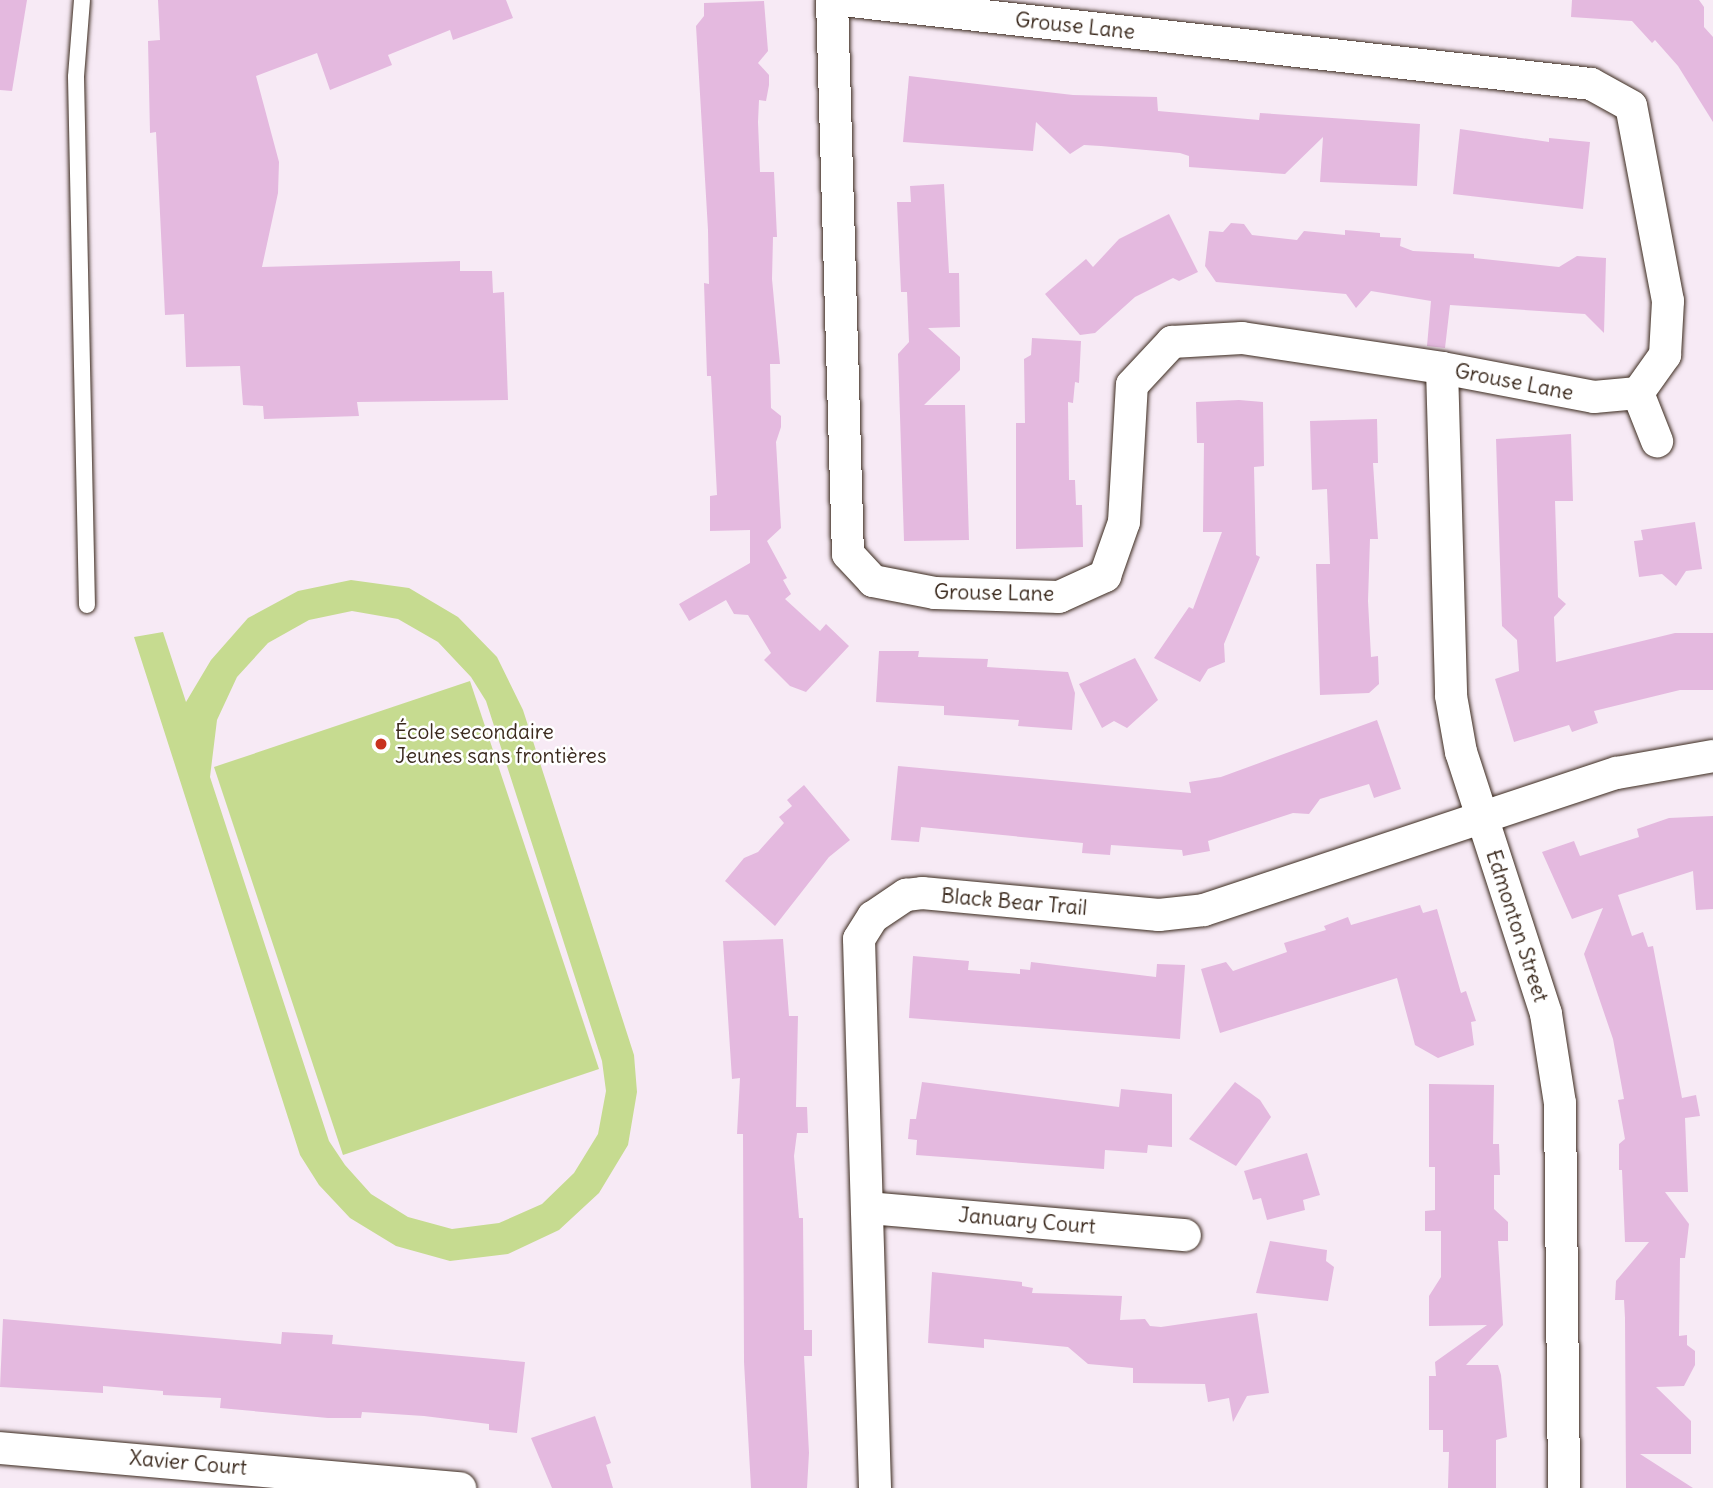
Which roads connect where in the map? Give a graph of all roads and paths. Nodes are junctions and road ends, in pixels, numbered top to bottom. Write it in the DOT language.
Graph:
graph roads {
  1 [pos="82,0"];
  2 [pos="832,0"];
  3 [pos="842,0"];
  4 [pos="1442,368"];
  5 [pos="1638,393"];
  6 [pos="1657,441"];
  7 [pos="88,606"];
  8 [pos="1713,756"];
  9 [pos="1482,816"];
  10 [pos="868,1208"];
  11 [pos="1185,1235"];
  12 [pos="0,1448"];
  13 [pos="460,1488"];
  14 [pos="875,1488"];
  15 [pos="1564,1488"];
  1 -- 7 [label="lane"];
  2 -- 4 [label="street, Grouse Lane"];
  3 -- 5 [label="street, Grouse Lane"];
  4 -- 5 [label="street, Grouse Lane"];
  4 -- 9 [label="street, Edmonton Street"];
  5 -- 6 [label="street"];
  8 -- 9 [label="street, Black Bear Trail"];
  9 -- 10 [label="street, Black Bear Trail"];
  9 -- 15 [label="street, Edmonton Street"];
  10 -- 11 [label="street, January Court"];
  10 -- 14 [label="street, Black Bear Trail"];
  12 -- 13 [label="street, Xavier Court"];
}
